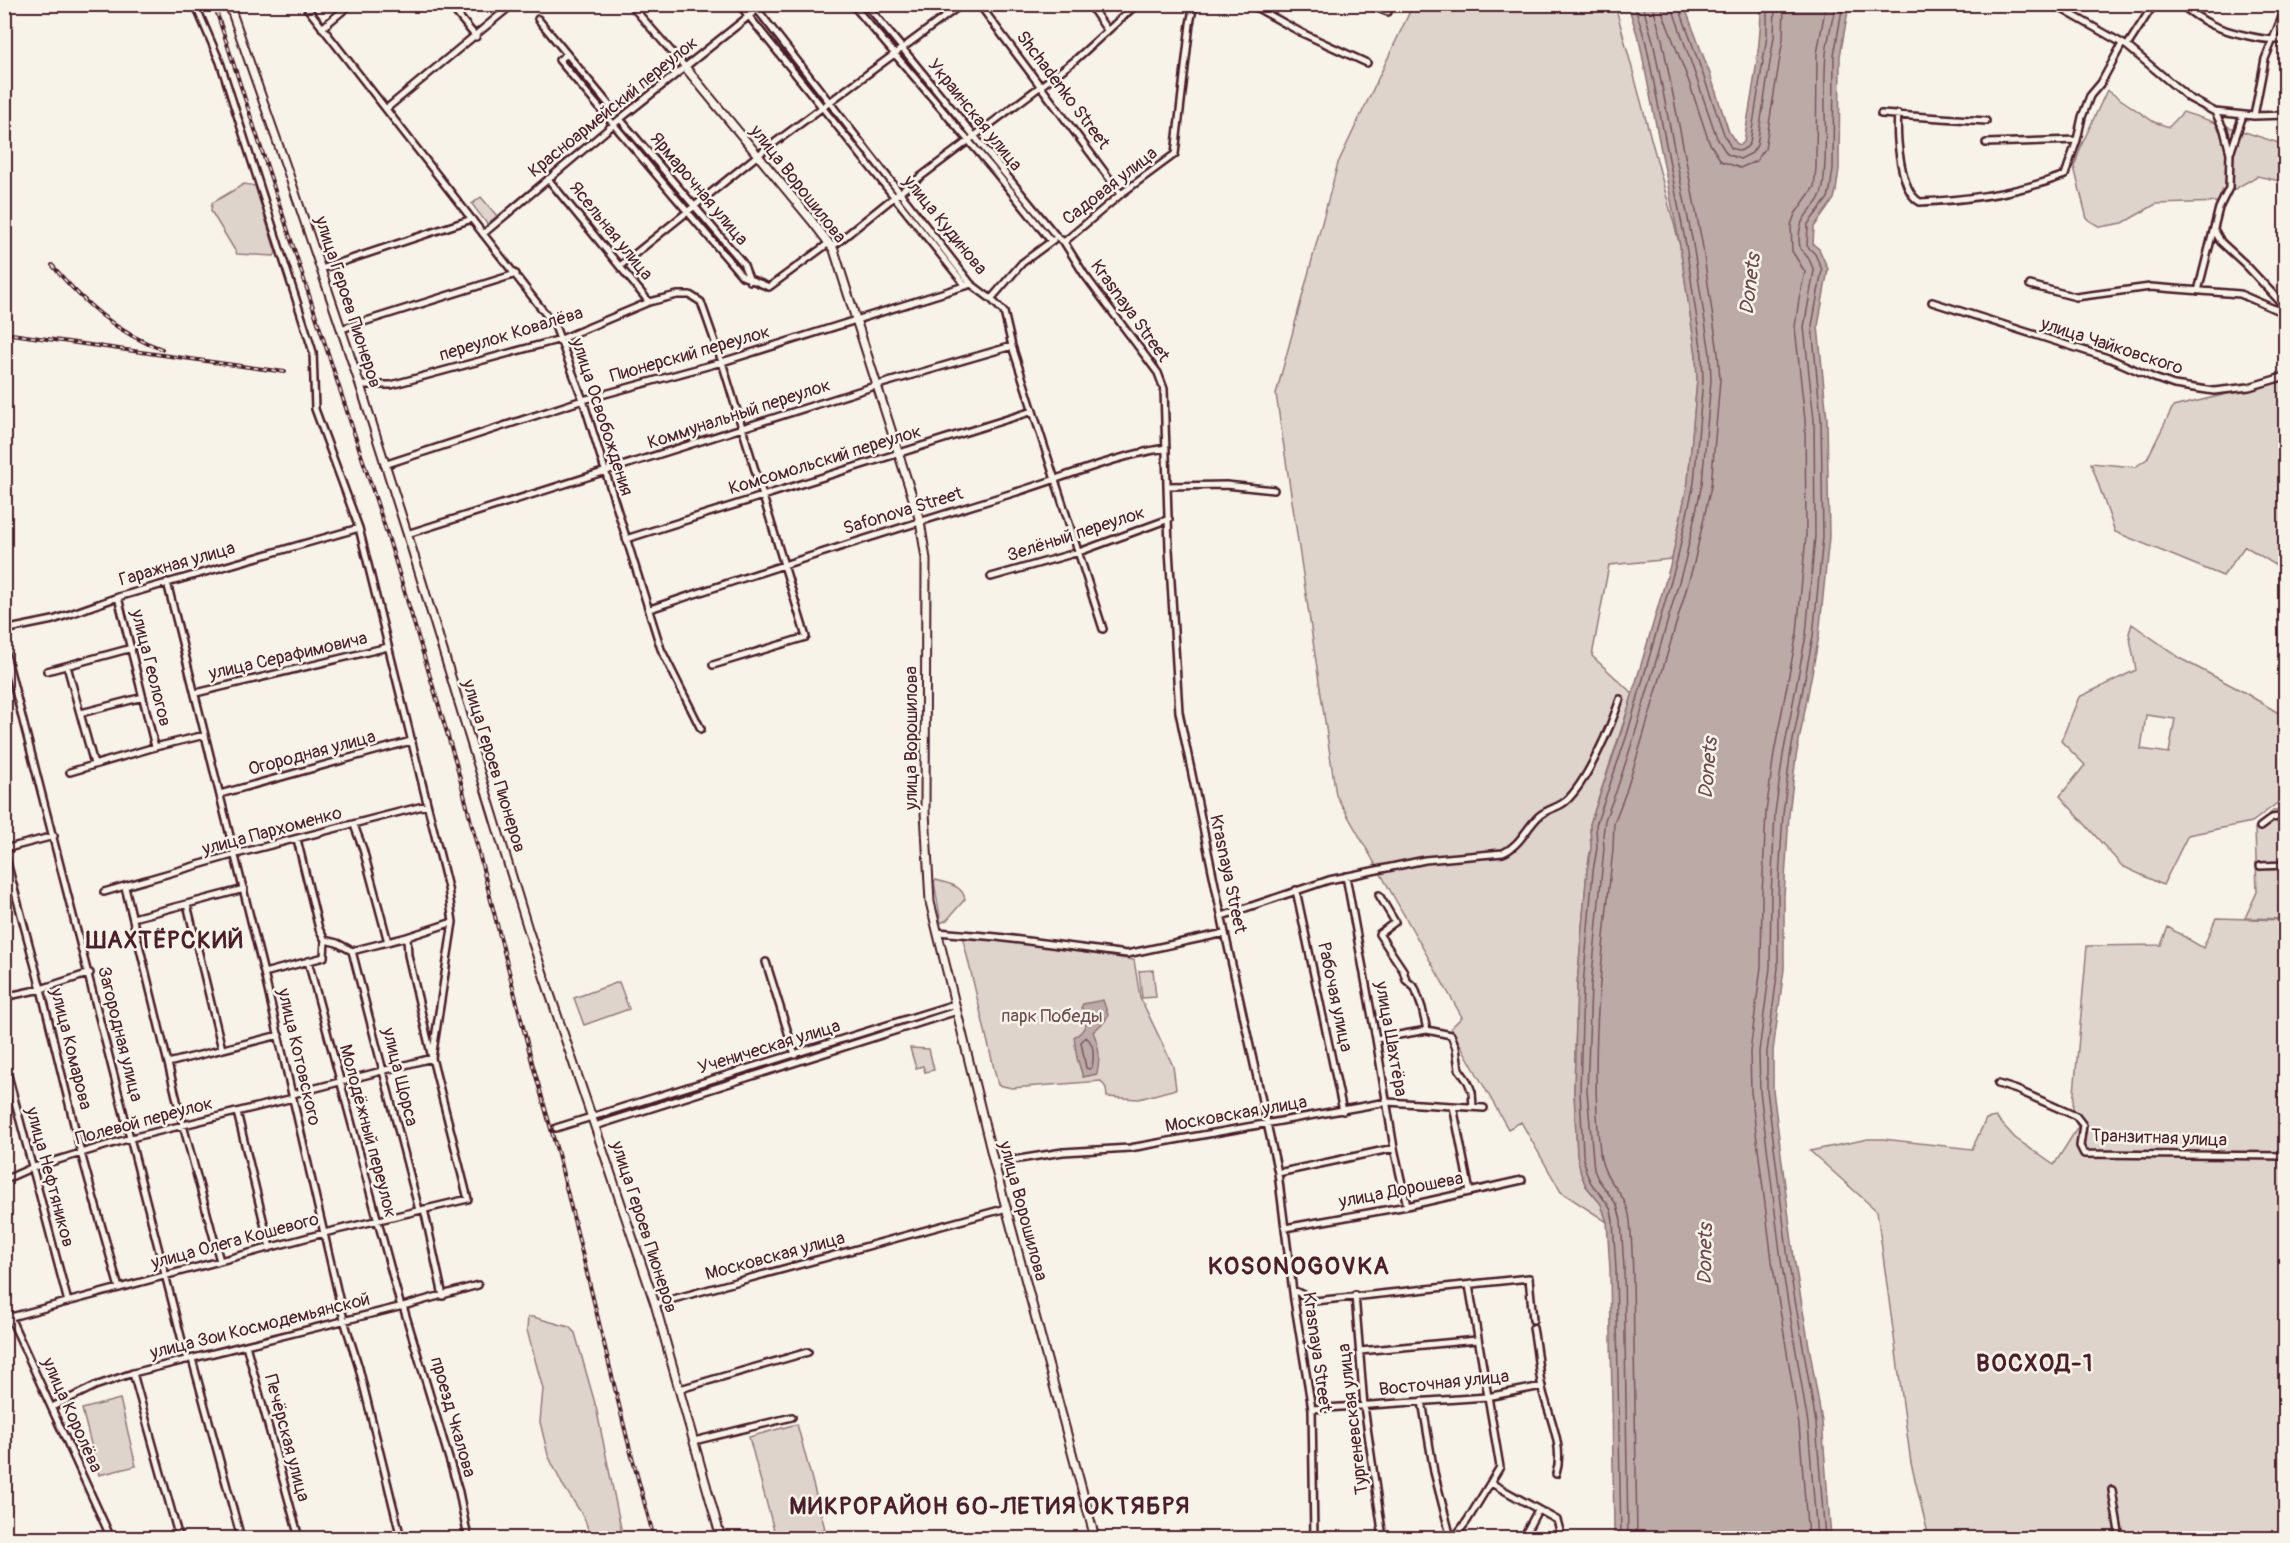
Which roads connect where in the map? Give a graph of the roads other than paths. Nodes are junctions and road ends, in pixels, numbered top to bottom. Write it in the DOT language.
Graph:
graph roads {
  1 [pos="195,4"];
  2 [pos="229,4"];
  3 [pos="304,4"];
  4 [pos="351,4"];
  5 [pos="449,4"];
  6 [pos="513,4"];
  7 [pos="630,4"];
  8 [pos="739,4"];
  9 [pos="764,4"];
  10 [pos="852,4"];
  11 [pos="866,4"];
  12 [pos="962,4"];
  13 [pos="979,4"];
  14 [pos="1089,4"];
  15 [pos="1137,4"];
  16 [pos="1194,4"];
  17 [pos="1250,4"];
  18 [pos="1366,4"];
  19 [pos="2053,4"];
  20 [pos="2154,4"];
  21 [pos="2180,4"];
  22 [pos="755,7"];
  23 [pos="2286,7"];
  24 [pos="1388,12"];
  25 [pos="749,16"];
  26 [pos="538,19"];
  27 [pos="322,28"];
  28 [pos="1107,30"];
  29 [pos="476,36"];
  30 [pos="2286,39"];
  31 [pos="2272,40"];
  32 [pos="2124,45"];
  33 [pos="902,50"];
  34 [pos="567,54"];
  35 [pos="895,55"];
  36 [pos="1367,63"];
  37 [pos="685,67"];
  38 [pos="1041,85"];
  39 [pos="829,102"];
  40 [pos="610,106"];
  41 [pos="822,107"];
  42 [pos="386,109"];
  43 [pos="2215,112"];
  44 [pos="1881,114"];
  45 [pos="1898,114"];
  46 [pos="2243,115"];
  47 [pos="2286,115"];
  48 [pos="2254,116"];
  49 [pos="620,119"];
  50 [pos="1986,121"];
  51 [pos="613,125"];
  52 [pos="973,137"];
  53 [pos="2077,140"];
  54 [pos="967,141"];
  55 [pos="1986,143"];
  56 [pos="2230,153"];
  57 [pos="758,155"];
  58 [pos="548,179"];
  59 [pos="1121,194"];
  60 [pos="896,195"];
  61 [pos="695,206"];
  62 [pos="688,212"];
  63 [pos="472,219"];
  64 [pos="2214,229"];
  65 [pos="483,234"];
  66 [pos="1054,239"];
  67 [pos="1065,242"];
  68 [pos="830,245"];
  69 [pos="620,266"];
  70 [pos="321,269"];
  71 [pos="516,274"];
  72 [pos="750,281"];
  73 [pos="968,285"];
  74 [pos="2030,285"];
  75 [pos="2198,291"];
  76 [pos="991,299"];
  77 [pos="650,302"];
  78 [pos="1932,302"];
  79 [pos="2286,308"];
  80 [pos="2286,314"];
  81 [pos="857,319"];
  82 [pos="341,329"];
  83 [pos="561,339"];
  84 [pos="1012,346"];
  85 [pos="723,362"];
  86 [pos="2286,376"];
  87 [pos="360,385"];
  88 [pos="878,385"];
  89 [pos="583,400"];
  90 [pos="1033,411"];
  91 [pos="742,428"];
  92 [pos="1167,448"];
  93 [pos="899,453"];
  94 [pos="384,465"];
  95 [pos="605,472"];
  96 [pos="1056,480"];
  97 [pos="1168,486"];
  98 [pos="1274,490"];
  99 [pos="762,495"];
  100 [pos="1169,519"];
  101 [pos="920,521"];
  102 [pos="359,528"];
  103 [pos="407,534"];
  104 [pos="626,539"];
  105 [pos="1079,552"];
  106 [pos="784,564"];
  107 [pos="991,577"];
  108 [pos="167,582"];
  109 [pos="118,597"];
  110 [pos="650,609"];
  111 [pos="1103,629"];
  112 [pos="4,630"];
  113 [pos="4,647"];
  114 [pos="132,648"];
  115 [pos="388,648"];
  116 [pos="713,665"];
  117 [pos="67,666"];
  118 [pos="46,671"];
  119 [pos="196,693"];
  120 [pos="143,697"];
  121 [pos="1620,699"];
  122 [pos="81,713"];
  123 [pos="701,729"];
  124 [pos="206,735"];
  125 [pos="411,741"];
  126 [pos="155,747"];
  127 [pos="94,764"];
  128 [pos="70,772"];
  129 [pos="220,794"];
  130 [pos="426,806"];
  131 [pos="2286,816"];
  132 [pos="354,825"];
  133 [pos="2260,827"];
  134 [pos="54,836"];
  135 [pos="297,839"];
  136 [pos="4,850"];
  137 [pos="236,854"];
  138 [pos="2286,865"];
  139 [pos="2260,866"];
  140 [pos="1346,876"];
  141 [pos="125,886"];
  142 [pos="244,889"];
  143 [pos="1296,890"];
  144 [pos="104,892"];
  145 [pos="1379,895"];
  146 [pos="187,904"];
  147 [pos="1222,916"];
  148 [pos="133,918"];
  149 [pos="453,922"];
  150 [pos="937,932"];
  151 [pos="1225,933"];
  152 [pos="407,938"];
  153 [pos="325,940"];
  154 [pos="388,942"];
  155 [pos="352,951"];
  156 [pos="308,962"];
  157 [pos="766,962"];
  158 [pos="90,973"];
  159 [pos="264,973"];
  160 [pos="41,989"];
  161 [pos="4,997"];
  162 [pos="956,1007"];
  163 [pos="1427,1030"];
  164 [pos="279,1035"];
  165 [pos="1376,1039"];
  166 [pos="222,1049"];
  167 [pos="795,1055"];
  168 [pos="432,1058"];
  169 [pos="4,1060"];
  170 [pos="168,1063"];
  171 [pos="383,1070"];
  172 [pos="339,1081"];
  173 [pos="1998,1084"];
  174 [pos="293,1096"];
  175 [pos="1387,1102"];
  176 [pos="1453,1106"];
  177 [pos="1473,1107"];
  178 [pos="1484,1108"];
  179 [pos="1343,1111"];
  180 [pos="237,1112"];
  181 [pos="593,1122"];
  182 [pos="1268,1123"];
  183 [pos="183,1125"];
  184 [pos="556,1128"];
  185 [pos="131,1138"];
  186 [pos="1394,1148"];
  187 [pos="81,1154"];
  188 [pos="2286,1156"];
  189 [pos="994,1162"];
  190 [pos="31,1168"];
  191 [pos="1278,1173"];
  192 [pos="4,1180"];
  193 [pos="1522,1180"];
  194 [pos="1470,1192"];
  195 [pos="1407,1206"];
  196 [pos="1007,1208"];
  197 [pos="421,1210"];
  198 [pos="376,1222"];
  199 [pos="1285,1228"];
  200 [pos="324,1233"];
  201 [pos="270,1248"];
  202 [pos="220,1261"];
  203 [pos="166,1275"];
  204 [pos="478,1285"];
  205 [pos="1468,1285"];
  206 [pos="119,1288"];
  207 [pos="1293,1290"];
  208 [pos="1355,1295"];
  209 [pos="442,1296"];
  210 [pos="68,1302"];
  211 [pos="4,1304"];
  212 [pos="655,1304"];
  213 [pos="402,1306"];
  214 [pos="11,1317"];
  215 [pos="344,1320"];
  216 [pos="1533,1320"];
  217 [pos="1533,1328"];
  218 [pos="1477,1340"];
  219 [pos="246,1345"];
  220 [pos="808,1352"];
  221 [pos="1360,1352"];
  222 [pos="190,1359"];
  223 [pos="133,1373"];
  224 [pos="1542,1386"];
  225 [pos="680,1389"];
  226 [pos="1487,1397"];
  227 [pos="1422,1401"];
  228 [pos="1364,1406"];
  229 [pos="52,1407"];
  230 [pos="1312,1409"];
  231 [pos="792,1417"];
  232 [pos="694,1441"];
  233 [pos="1556,1474"];
  234 [pos="1491,1483"];
  235 [pos="2112,1490"];
  236 [pos="1538,1510"];
  237 [pos="111,1539"];
  238 [pos="179,1539"];
  239 [pos="241,1539"];
  240 [pos="299,1539"];
  241 [pos="401,1539"];
  242 [pos="468,1539"];
  243 [pos="721,1539"];
  244 [pos="1095,1539"];
  245 [pos="1314,1539"];
  246 [pos="1383,1539"];
  247 [pos="1452,1539"];
  248 [pos="1522,1539"];
  249 [pos="1562,1539"];
  250 [pos="2120,1539"];
  1 -- 102 [label="street"];
  2 -- 70 [label="main road, улица Героев Пионеров"];
  3 -- 27 [label="street, улица Освобождения"];
  4 -- 27 [label="street"];
  5 -- 29 [label="street"];
  6 -- 29 [label="street"];
  7 -- 37 [label="street, улица Ворошилова"];
  8 -- 25 [label="street, улица Кудинова"];
  9 -- 22 [label="street, Красноармейский переулок"];
  10 -- 35 [label="street, Украинская улица"];
  11 -- 33 [label="street, Украинская улица"];
  12 -- 33 [label="street"];
  13 -- 38 [label="street, Shchadenko Street"];
  14 -- 28 [label="street"];
  15 -- 28 [label="street"];
  16 -- 59 [label="street, Садовая улица"];
  17 -- 36 [label="street"];
  18 -- 24 [label="street"];
  19 -- 32 [label="street"];
  20 -- 32 [label="street"];
  21 -- 31 [label="street"];
  22 -- 25 [label="street, Красноармейский переулок"];
  22 -- 39 [label="street, улица Кудинова"];
  23 -- 31 [label="street"];
  25 -- 37 [label="street, Красноармейский переулок"];
  25 -- 41 [label="street, улица Кудинова"];
  26 -- 34 [label="street"];
  27 -- 42 [label="street, улица Освобождения"];
  28 -- 38 [label="street"];
  29 -- 42 [label="street"];
  30 -- 31 [label="street"];
  31 -- 48 [label="street"];
  32 -- 43 [label="street"];
  32 -- 53 [label="street"];
  33 -- 35 [label="street"];
  33 -- 52 [label="street, Украинская улица"];
  34 -- 40 [label="street"];
  34 -- 51 [label="street"];
  35 -- 39 [label="street"];
  35 -- 54 [label="street, Украинская улица"];
  37 -- 49 [label="street, Красноармейский переулок"];
  37 -- 57 [label="main road, улица Ворошилова"];
  38 -- 52 [label="street"];
  38 -- 59 [label="street, Shchadenko Street"];
  39 -- 41 [label="street"];
  39 -- 60 [label="street, улица Кудинова"];
  41 -- 57 [label="street"];
  41 -- 60 [label="street, улица Кудинова"];
  42 -- 63 [label="street, улица Освобождения"];
  43 -- 46 [label="street"];
  43 -- 56 [label="street"];
  44 -- 45 [label="street"];
  45 -- 50 [label="street"];
  45 -- 53 [label="street"];
  46 -- 48 [label="street"];
  46 -- 56 [label="street"];
  47 -- 48 [label="street"];
  49 -- 51 [label="street, Красноармейский переулок"];
  49 -- 61 [label="street, Ярмарочная улица"];
  51 -- 58 [label="street, Красноармейский переулок"];
  51 -- 62 [label="street"];
  52 -- 54 [label="street"];
  52 -- 66 [label="street, Украинская улица"];
  53 -- 55 [label="street"];
  54 -- 60 [label="street"];
  54 -- 66 [label="street, Украинская улица"];
  56 -- 64 [label="street"];
  57 -- 61 [label="street"];
  57 -- 68 [label="main road, улица Ворошилова"];
  58 -- 65 [label="street, Красноармейский переулок"];
  58 -- 69 [label="street, Ясельная улица"];
  59 -- 67 [label="street, Садовая улица"];
  60 -- 68 [label="street"];
  60 -- 73 [label="street, улица Кудинова"];
  61 -- 62 [label="street"];
  61 -- 72 [label="street, Ярмарочная улица"];
  62 -- 69 [label="street"];
  62 -- 72 [label="street"];
  63 -- 65 [label="street, улица Освобождения"];
  63 -- 70 [label="street"];
  64 -- 75 [label="street"];
  64 -- 79 [label="street"];
  65 -- 71 [label="street, улица Освобождения"];
  66 -- 67 [label="street, Украинская улица"];
  66 -- 76 [label="street, Садовая улица"];
  67 -- 92 [label="street, Krasnaya Street"];
  68 -- 72 [label="street"];
  68 -- 81 [label="main road, улица Ворошилова"];
  69 -- 77 [label="street, Ясельная улица"];
  70 -- 82 [label="main road, улица Героев Пионеров"];
  71 -- 82 [label="street"];
  71 -- 83 [label="street, улица Освобождения"];
  73 -- 76 [label="street, улица Кудинова"];
  73 -- 81 [label="street, Пионерский переулок"];
  74 -- 75 [label="street, улица Чайковского"];
  75 -- 80 [label="street, улица Чайковского"];
  76 -- 84 [label="street, улица Кудинова"];
  77 -- 83 [label="street, переулок Ковалёва"];
  77 -- 85 [label="street, переулок Ковалёва"];
  78 -- 86 [label="street, улица Чайковского"];
  81 -- 85 [label="street, Пионерский переулок"];
  81 -- 88 [label="main road, улица Ворошилова"];
  82 -- 87 [label="main road, улица Героев Пионеров"];
  83 -- 87 [label="street, переулок Ковалёва"];
  83 -- 89 [label="street, улица Освобождения"];
  84 -- 88 [label="street, Коммунальный переулок"];
  84 -- 90 [label="street, улица Кудинова"];
  85 -- 89 [label="street, Пионерский переулок"];
  85 -- 91 [label="street"];
  87 -- 94 [label="main road, улица Героев Пионеров"];
  88 -- 91 [label="street, Коммунальный переулок"];
  88 -- 93 [label="main road, улица Ворошилова"];
  89 -- 94 [label="street, Пионерский переулок"];
  89 -- 95 [label="street, улица Освобождения"];
  90 -- 93 [label="street, Комсомольский переулок"];
  90 -- 96 [label="street, улица Кудинова"];
  91 -- 95 [label="street, Коммунальный переулок"];
  91 -- 99 [label="street"];
  92 -- 96 [label="street, Safonova Street"];
  92 -- 97 [label="street, Krasnaya Street"];
  93 -- 99 [label="street, Комсомольский переулок"];
  93 -- 101 [label="main road, улица Ворошилова"];
  94 -- 103 [label="main road, улица Героев Пионеров"];
  95 -- 103 [label="street, Коммунальный переулок"];
  95 -- 104 [label="street, улица Освобождения"];
  96 -- 101 [label="street, Safonova Street"];
  96 -- 105 [label="street, улица Кудинова"];
  97 -- 98 [label="street"];
  97 -- 100 [label="street, Krasnaya Street"];
  99 -- 104 [label="street, Комсомольский переулок"];
  99 -- 106 [label="street"];
  100 -- 105 [label="street, Зелёный переулок"];
  100 -- 147 [label="street, Krasnaya Street"];
  101 -- 106 [label="street, Safonova Street"];
  101 -- 150 [label="main road, улица Ворошилова"];
  102 -- 108 [label="street, Гаражная улица"];
  102 -- 115 [label="street"];
  103 -- 181 [label="main road, улица Героев Пионеров"];
  104 -- 110 [label="street, улица Освобождения"];
  105 -- 107 [label="street, Зелёный переулок"];
  105 -- 111 [label="street, улица Кудинова"];
  106 -- 110 [label="street, Safonova Street"];
  106 -- 116 [label="street"];
  108 -- 109 [label="street, Гаражная улица"];
  108 -- 119 [label="street, улица Котовского"];
  109 -- 112 [label="street, Гаражная улица"];
  109 -- 114 [label="street, улица Геологов"];
  110 -- 123 [label="street, улица Освобождения"];
  113 -- 134 [label="street, Загородная улица"];
  114 -- 117 [label="street"];
  114 -- 120 [label="street, улица Геологов"];
  115 -- 119 [label="street, улица Серафимовича"];
  115 -- 125 [label="street"];
  117 -- 118 [label="street"];
  117 -- 122 [label="street"];
  119 -- 124 [label="street, улица Котовского"];
  120 -- 122 [label="street"];
  120 -- 126 [label="street, улица Геологов"];
  121 -- 140 [label="street"];
  122 -- 127 [label="street"];
  124 -- 126 [label="street"];
  124 -- 129 [label="street, улица Котовского"];
  125 -- 129 [label="street, Огородная улица"];
  125 -- 130 [label="street"];
  126 -- 127 [label="street"];
  127 -- 128 [label="street"];
  129 -- 137 [label="street, улица Котовского"];
  130 -- 132 [label="street, улица Пархоменко"];
  130 -- 149 [label="street"];
  131 -- 133 [label="street"];
  132 -- 135 [label="street, улица Пархоменко"];
  132 -- 154 [label="street"];
  134 -- 136 [label="street"];
  134 -- 158 [label="street, Загородная улица"];
  135 -- 137 [label="street, улица Пархоменко"];
  135 -- 153 [label="street"];
  136 -- 160 [label="street, улица Комарова"];
  137 -- 141 [label="street, улица Пархоменко"];
  137 -- 142 [label="street, улица Котовского"];
  138 -- 139 [label="street"];
  140 -- 143 [label="street"];
  140 -- 165 [label="street, улица Шахтёра"];
  141 -- 144 [label="street, улица Пархоменко"];
  141 -- 148 [label="street"];
  142 -- 146 [label="street"];
  142 -- 159 [label="street, улица Котовского"];
  143 -- 147 [label="street"];
  143 -- 179 [label="street, Рабочая улица"];
  145 -- 163 [label="street"];
  146 -- 148 [label="street"];
  146 -- 166 [label="street"];
  147 -- 151 [label="street, Krasnaya Street"];
  148 -- 170 [label="street"];
  149 -- 152 [label="street"];
  149 -- 168 [label="street"];
  150 -- 151 [label="street"];
  150 -- 162 [label="main road, улица Ворошилова"];
  151 -- 182 [label="street, Krasnaya Street"];
  152 -- 154 [label="street"];
  152 -- 168 [label="street"];
  153 -- 155 [label="street"];
  153 -- 156 [label="street"];
  154 -- 155 [label="street"];
  155 -- 171 [label="street, улица Щорса"];
  156 -- 159 [label="street"];
  156 -- 172 [label="street, Молодёжный переулок"];
  157 -- 167 [label="street"];
  158 -- 160 [label="street"];
  158 -- 185 [label="street, Загородная улица"];
  159 -- 164 [label="street, улица Котовского"];
  160 -- 161 [label="street"];
  160 -- 187 [label="street, улица Комарова"];
  162 -- 167 [label="street, Ученическая улица"];
  162 -- 181 [label="street, Ученическая улица"];
  162 -- 189 [label="main road, улица Ворошилова"];
  163 -- 165 [label="street"];
  163 -- 177 [label="street"];
  164 -- 166 [label="street"];
  164 -- 174 [label="street, улица Котовского"];
  165 -- 175 [label="street, улица Шахтёра"];
  166 -- 170 [label="street"];
  167 -- 181 [label="street, Ученическая улица"];
  168 -- 171 [label="street, Полевой переулок"];
  168 -- 197 [label="street, улица Олега Кошевого"];
  169 -- 190 [label="street, улица Нефтяников"];
  170 -- 183 [label="street"];
  171 -- 172 [label="street, Полевой переулок"];
  171 -- 197 [label="street, улица Щорса"];
  172 -- 174 [label="street, Полевой переулок"];
  172 -- 198 [label="street, Молодёжный переулок"];
  173 -- 188 [label="street, Транзитная улица"];
  174 -- 180 [label="street, Полевой переулок"];
  174 -- 200 [label="street, улица Котовского"];
  175 -- 176 [label="street, Московская улица"];
  175 -- 179 [label="street, Московская улица"];
  175 -- 186 [label="street, улица Шахтёра"];
  176 -- 177 [label="street, Московская улица"];
  176 -- 194 [label="street"];
  177 -- 178 [label="street, Московская улица"];
  179 -- 182 [label="street, Московская улица"];
  180 -- 183 [label="street, Полевой переулок"];
  180 -- 201 [label="street"];
  181 -- 184 [label="street"];
  181 -- 212 [label="main road, улица Героев Пионеров"];
  182 -- 189 [label="street, Московская улица"];
  182 -- 191 [label="street, Krasnaya Street"];
  183 -- 185 [label="street, Полевой переулок"];
  183 -- 202 [label="street"];
  185 -- 187 [label="street, Полевой переулок"];
  185 -- 203 [label="street, Загородная улица"];
  186 -- 191 [label="street"];
  186 -- 195 [label="street, улица Шахтёра"];
  187 -- 190 [label="street, Полевой переулок"];
  187 -- 206 [label="street, улица Комарова"];
  189 -- 196 [label="main road, улица Ворошилова"];
  190 -- 192 [label="street, Полевой переулок"];
  190 -- 210 [label="street, улица Нефтяников"];
  191 -- 199 [label="street, Krasnaya Street"];
  193 -- 194 [label="street, улица Дорошева"];
  194 -- 195 [label="street, улица Дорошева"];
  195 -- 199 [label="street, улица Дорошева"];
  196 -- 212 [label="street, Московская улица"];
  196 -- 244 [label="main road, улица Ворошилова"];
  197 -- 198 [label="street, улица Олега Кошевого"];
  197 -- 209 [label="street, улица Щорса"];
  198 -- 200 [label="street, улица Олега Кошевого"];
  198 -- 213 [label="street, Молодёжный переулок"];
  199 -- 207 [label="street, Krasnaya Street"];
  200 -- 201 [label="street, улица Олега Кошевого"];
  200 -- 215 [label="street, улица Котовского"];
  201 -- 202 [label="street, улица Олега Кошевого"];
  202 -- 203 [label="street, улица Олега Кошевого"];
  203 -- 206 [label="street, улица Олега Кошевого"];
  203 -- 222 [label="street, Загородная улица"];
  204 -- 209 [label="street, улица Зои Космодемьянской"];
  205 -- 208 [label="street"];
  205 -- 216 [label="street"];
  205 -- 218 [label="street"];
  206 -- 210 [label="street, улица Олега Кошевого"];
  207 -- 208 [label="street"];
  207 -- 230 [label="street, Krasnaya Street"];
  208 -- 221 [label="street, Тургеневская улица"];
  209 -- 213 [label="street, улица Зои Космодемьянской"];
  210 -- 214 [label="street, улица Олега Кошевого"];
  211 -- 214 [label="street, улица Королёва"];
  212 -- 225 [label="main road, улица Героев Пионеров"];
  213 -- 215 [label="street, улица Зои Космодемьянской"];
  213 -- 242 [label="street, проезд Чкалова"];
  214 -- 229 [label="street, улица Королёва"];
  215 -- 219 [label="street, улица Зои Космодемьянской"];
  215 -- 241 [label="street, улица Котовского"];
  217 -- 224 [label="street"];
  218 -- 221 [label="street"];
  218 -- 226 [label="street"];
  219 -- 222 [label="street, улица Зои Космодемьянской"];
  219 -- 240 [label="street, Печёрская улица"];
  220 -- 225 [label="street"];
  221 -- 228 [label="street, Тургеневская улица"];
  222 -- 223 [label="street, улица Зои Космодемьянской"];
  222 -- 239 [label="street"];
  223 -- 229 [label="street, улица Зои Космодемьянской"];
  223 -- 238 [label="street"];
  224 -- 226 [label="street, Восточная улица"];
  224 -- 233 [label="street"];
  225 -- 232 [label="main road, улица Героев Пионеров"];
  226 -- 227 [label="street, Восточная улица"];
  226 -- 234 [label="street"];
  227 -- 228 [label="street, Восточная улица"];
  227 -- 247 [label="street"];
  228 -- 230 [label="street, Восточная улица"];
  228 -- 246 [label="street, Тургеневская улица"];
  229 -- 237 [label="street, улица Королёва"];
  230 -- 245 [label="street, Krasnaya Street"];
  231 -- 232 [label="street"];
  232 -- 243 [label="main road, улица Героев Пионеров"];
  234 -- 236 [label="street"];
  234 -- 247 [label="street"];
  235 -- 250 [label="street"];
  236 -- 248 [label="street"];
  236 -- 249 [label="street"];
}
